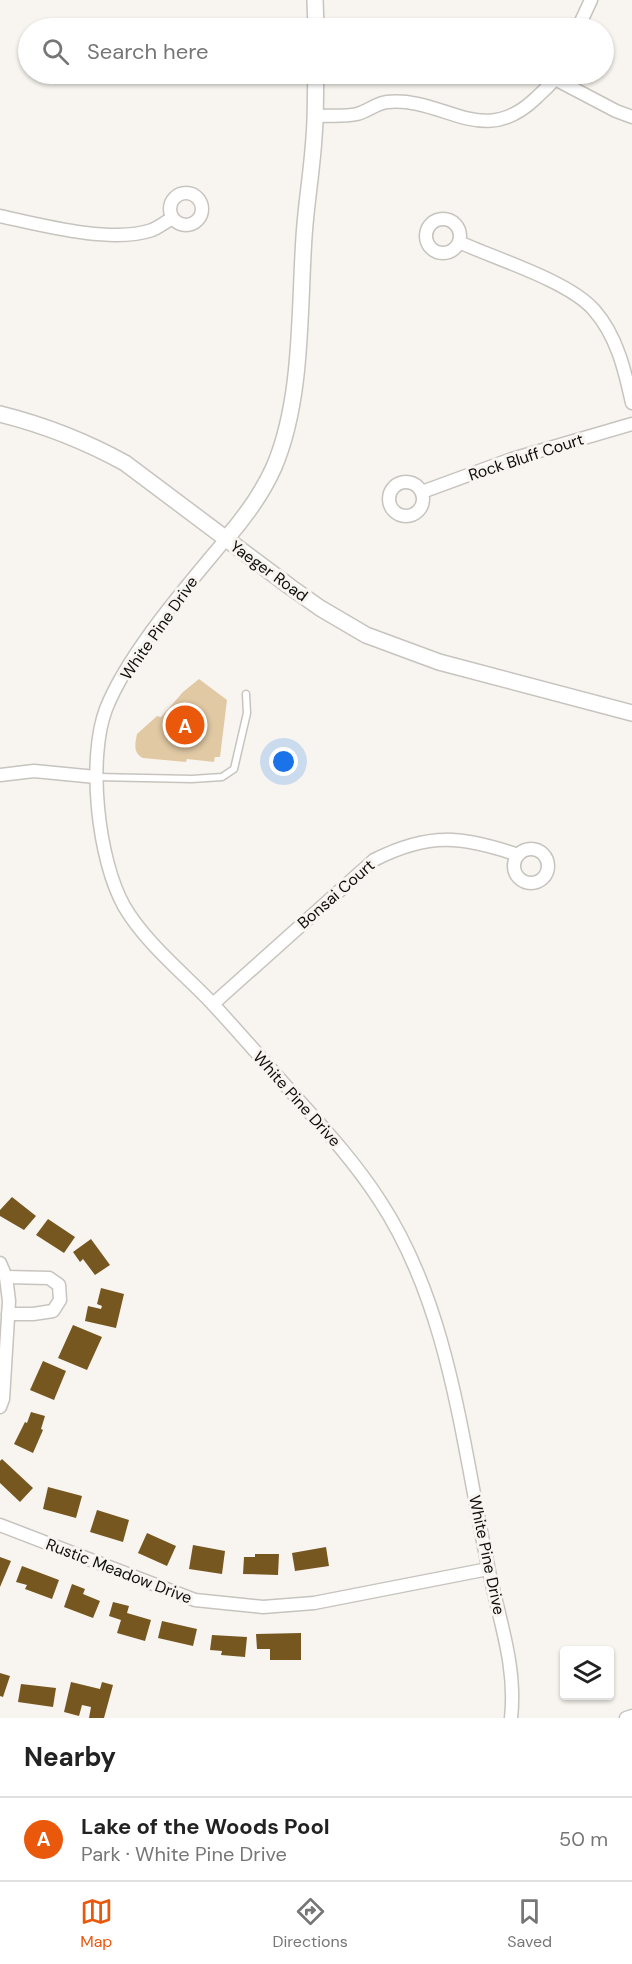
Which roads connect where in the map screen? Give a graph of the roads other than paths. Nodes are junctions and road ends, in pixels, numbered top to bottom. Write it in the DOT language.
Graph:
graph roads {
  1 [pos="315,0"];
  2 [pos="591,0"];
  3 [pos="316,18"];
  4 [pos="583,18"];
  5 [pos="316,84"];
  6 [pos="548,84"];
  7 [pos="570,84"];
  8 [pos="315,116"];
  9 [pos="632,117"];
  10 [pos="632,122"];
  11 [pos="632,130"];
  12 [pos="0,216"];
  13 [pos="172,218"];
  14 [pos="459,242"];
  15 [pos="632,403"];
  16 [pos="0,414"];
  17 [pos="632,424"];
  18 [pos="422,492"];
  19 [pos="226,539"];
  20 [pos="246,694"];
  21 [pos="632,713"];
  22 [pos="0,776"];
  23 [pos="96,777"];
  24 [pos="518,855"];
  25 [pos="213,1004"];
  26 [pos="0,1263"];
  27 [pos="6,1277"];
  28 [pos="8,1314"];
  29 [pos="0,1407"];
  30 [pos="0,1525"];
  31 [pos="488,1569"];
  32 [pos="632,1716"];
  33 [pos="511,1718"];
  34 [pos="626,1718"];
  1 -- 3 [label="street"];
  2 -- 4 [label="street"];
  5 -- 8 [label="street, Yaeger Road"];
  6 -- 8 [label="street"];
  7 -- 9 [label="street"];
  8 -- 19 [label="street, Yaeger Road"];
  10 -- 11 [label="street"];
  12 -- 13 [label="street"];
  14 -- 15 [label="street"];
  16 -- 19 [label="street"];
  17 -- 18 [label="street, Rock Bluff Court"];
  19 -- 21 [label="street, Yaeger Road"];
  19 -- 23 [label="street, White Pine Drive"];
  20 -- 23 [label="lane"];
  22 -- 23 [label="street"];
  23 -- 25 [label="street, White Pine Drive"];
  24 -- 25 [label="street, Bonsai Court"];
  25 -- 31 [label="street, White Pine Drive"];
  26 -- 27 [label="street"];
  27 -- 28 [label="street"];
  27 -- 28 [label="street"];
  28 -- 29 [label="street"];
  30 -- 31 [label="street, Rustic Meadow Drive"];
  31 -- 33 [label="street, White Pine Drive"];
  32 -- 34 [label="street"];
}
